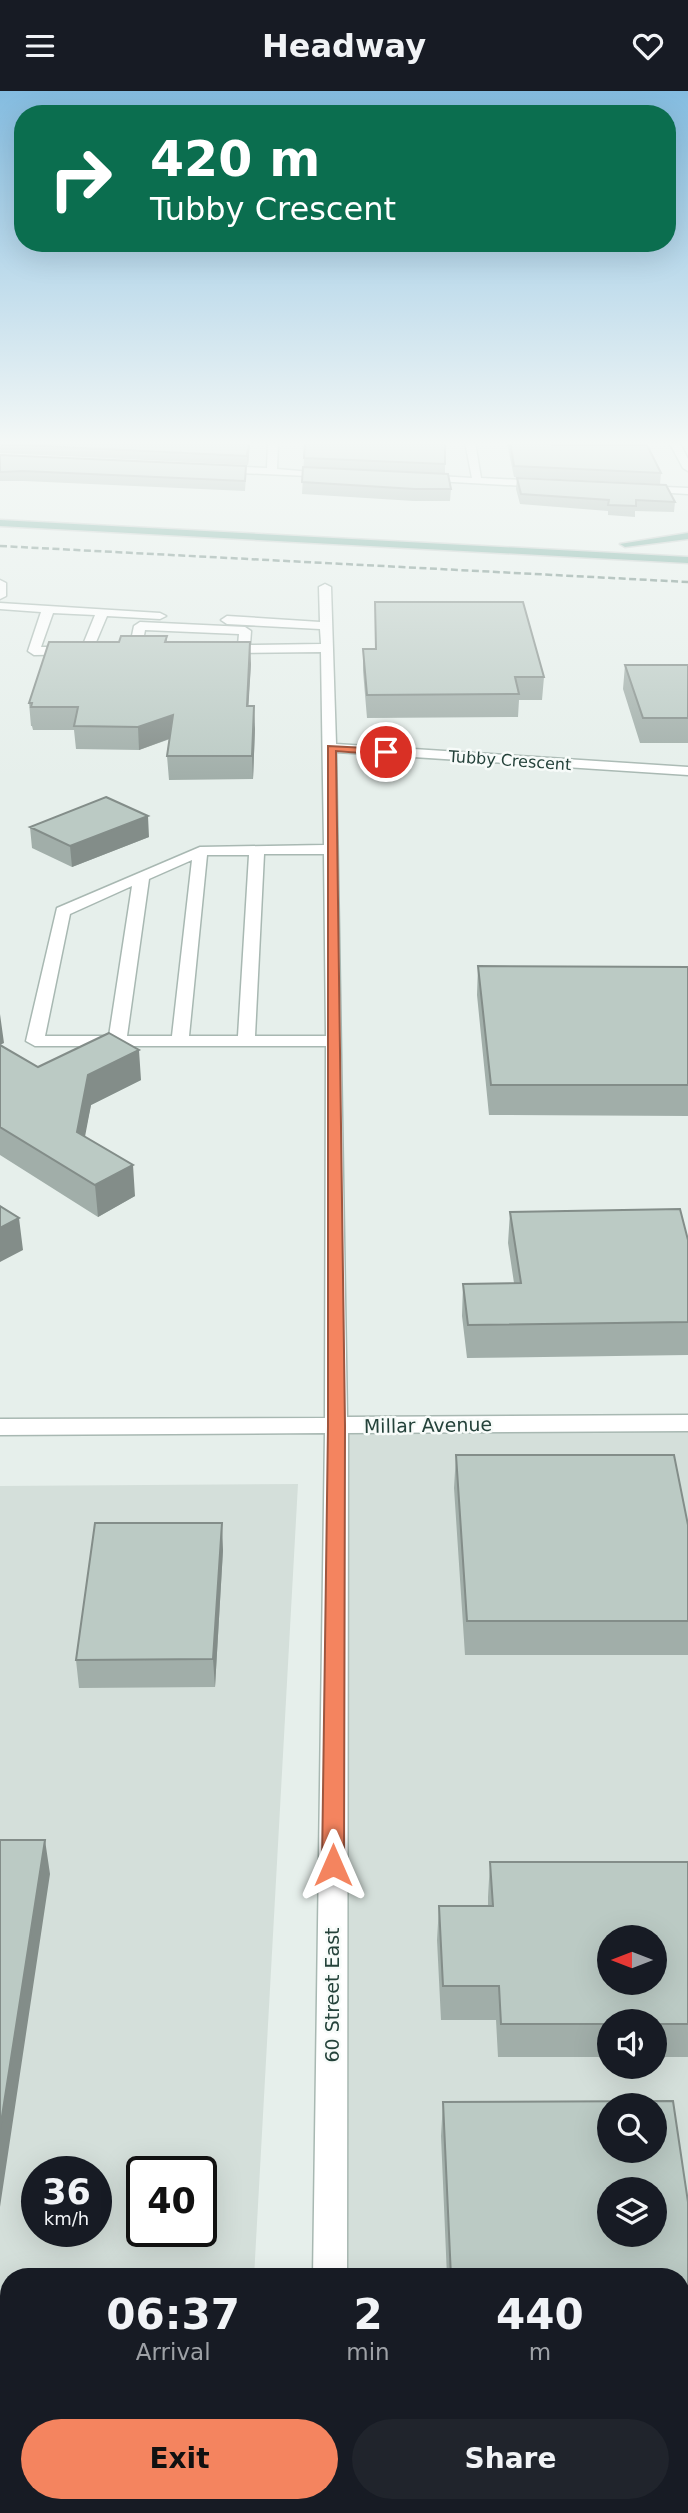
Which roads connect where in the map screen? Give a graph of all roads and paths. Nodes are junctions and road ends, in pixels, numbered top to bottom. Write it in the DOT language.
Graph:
graph roads {
  1 [pos="596,555"];
  2 [pos="688,560"];
  3 [pos="0,583"];
  4 [pos="325,587"];
  5 [pos="0,596"];
  6 [pos="0,606"];
  7 [pos="48,609"];
  8 [pos="102,613"];
  9 [pos="327,626"];
  10 [pos="328,648"];
  11 [pos="203,649"];
  12 [pos="244,649"];
  13 [pos="163,650"];
  14 [pos="331,748"];
  15 [pos="688,771"];
  16 [pos="332,849"];
  17 [pos="257,850"];
  18 [pos="200,851"];
  19 [pos="141,879"];
  20 [pos="180,1041"];
  21 [pos="246,1041"];
  22 [pos="333,1041"];
  23 [pos="117,1042"];
  24 [pos="688,1423"];
  25 [pos="337,1426"];
  26 [pos="0,1427"];
  27 [pos="330,2268"];
  1 -- 2 [label="main road"];
  3 -- 5 [label="street"];
  4 -- 9 [label="street, 60 Street East"];
  6 -- 7 [label="street"];
  7 -- 8 [label="street"];
  7 -- 8 [label="street"];
  8 -- 9 [label="street"];
  9 -- 10 [label="street, 60 Street East"];
  10 -- 12 [label="street"];
  10 -- 14 [label="street, 60 Street East"];
  11 -- 12 [label="street"];
  12 -- 13 [label="street"];
  14 -- 15 [label="street, Tubby Crescent"];
  14 -- 16 [label="street, 60 Street East"];
  16 -- 17 [label="street"];
  16 -- 22 [label="street, 60 Street East"];
  17 -- 18 [label="street"];
  17 -- 21 [label="street"];
  18 -- 19 [label="street"];
  18 -- 20 [label="street"];
  19 -- 23 [label="street"];
  19 -- 23 [label="street"];
  20 -- 21 [label="street"];
  20 -- 23 [label="street"];
  21 -- 22 [label="street"];
  22 -- 25 [label="street, 60 Street East"];
  24 -- 25 [label="street, Millar Avenue"];
  25 -- 26 [label="street, Millar Avenue"];
  25 -- 27 [label="street, 60 Street East"];
}
